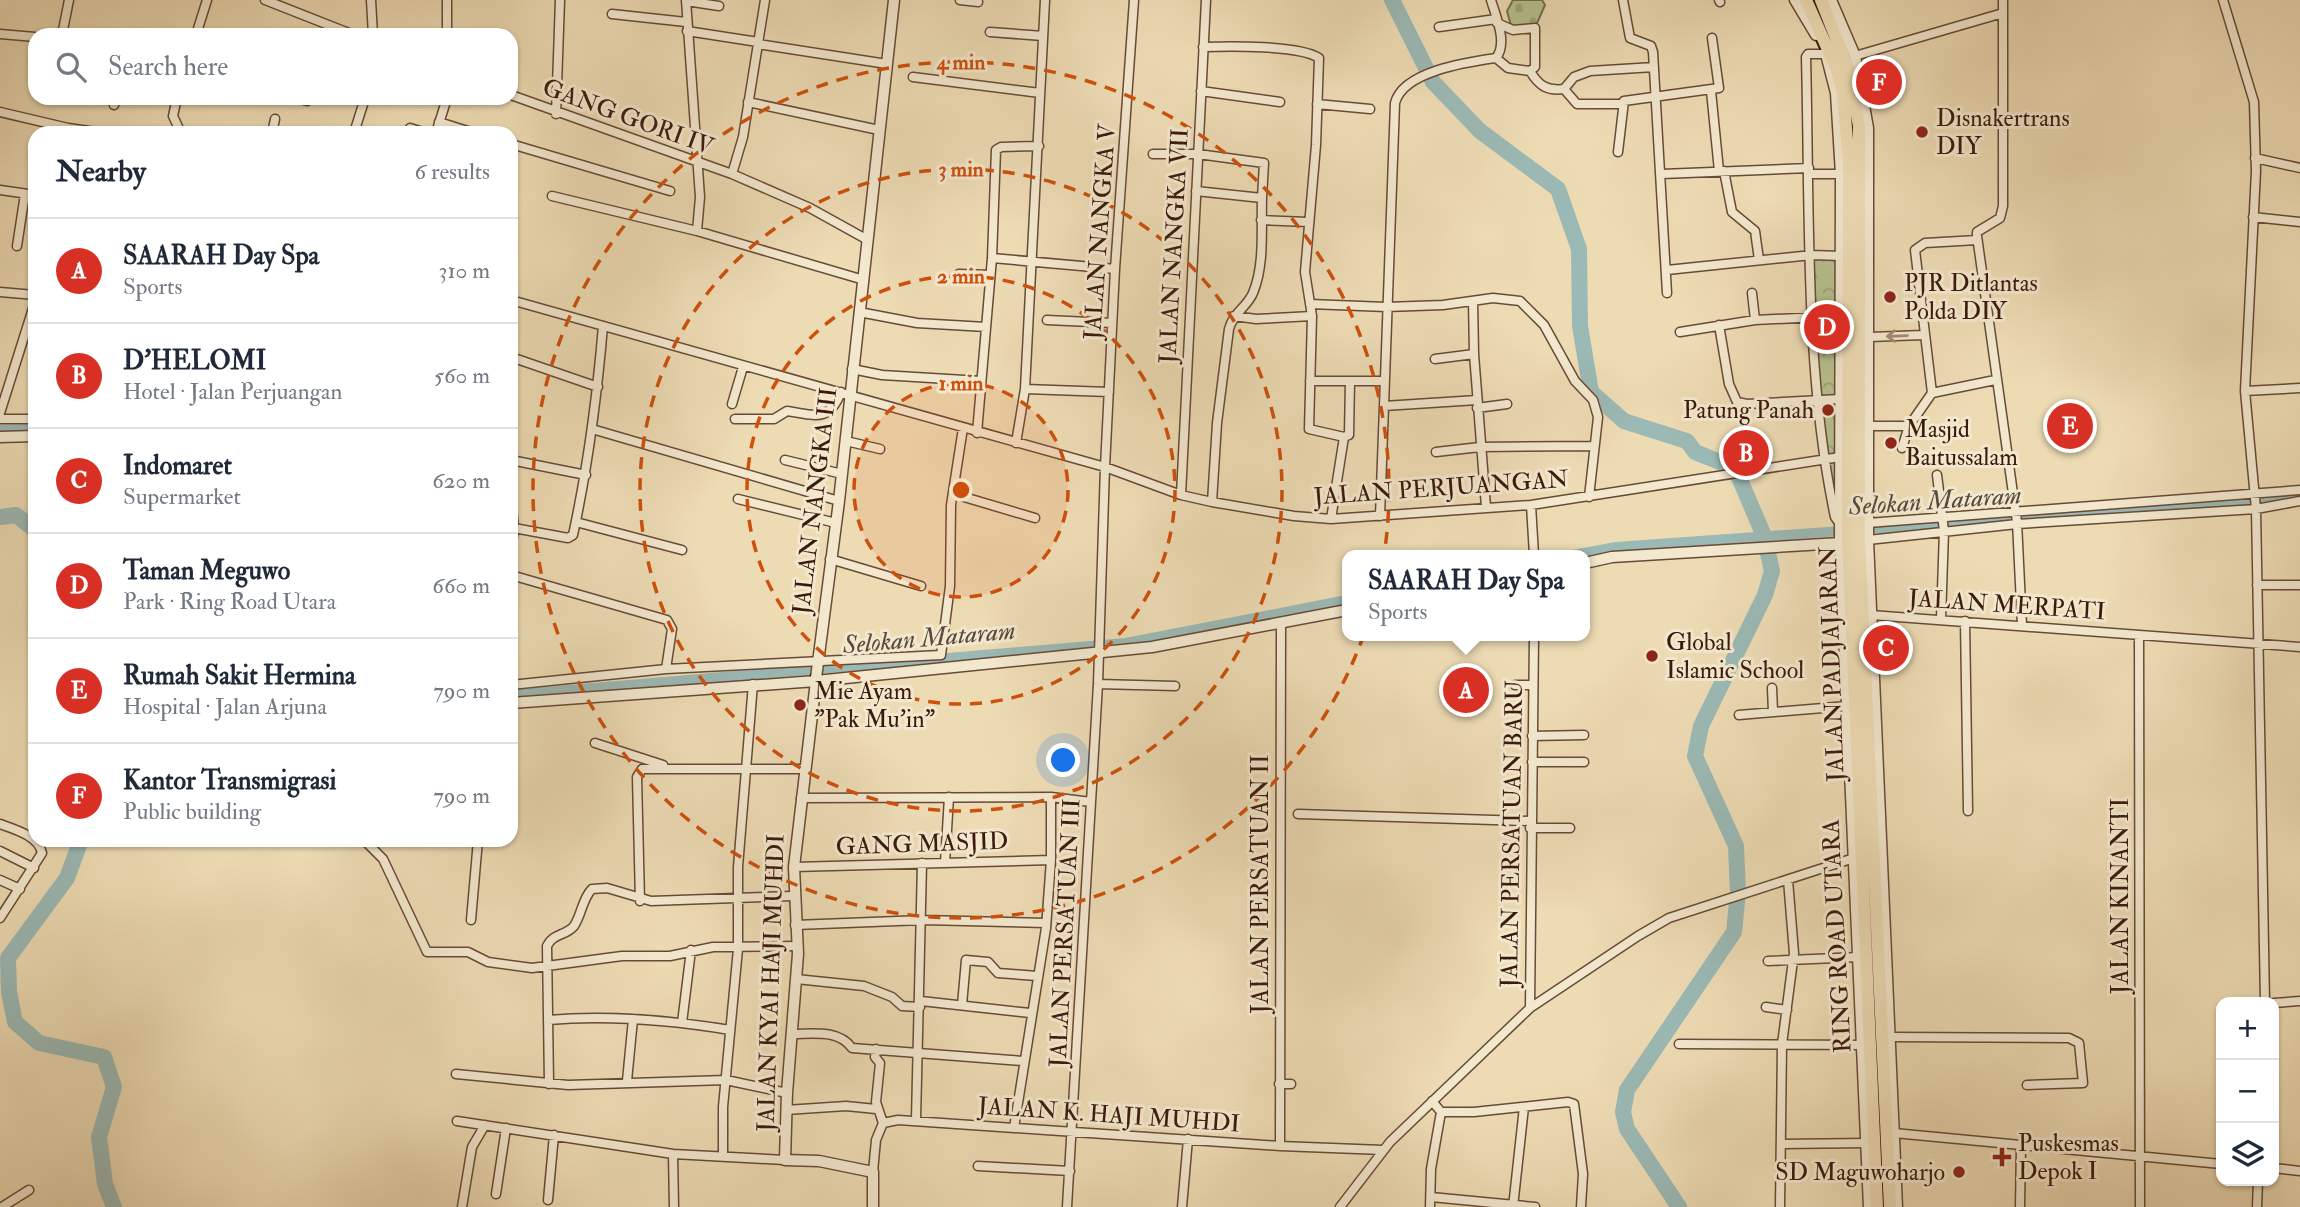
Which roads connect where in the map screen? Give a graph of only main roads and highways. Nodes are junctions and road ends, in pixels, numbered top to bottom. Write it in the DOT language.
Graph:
graph roads {
  1 [pos="1806,0"];
  2 [pos="1821,0"];
  3 [pos="1854,524"];
  4 [pos="1861,611"];
  5 [pos="1877,1207"];
  6 [pos="1890,1207"];
  1 -- 3 [label="highway, JALAN PADJAJARAN"];
  2 -- 3 [label="highway, JALAN PADJAJARAN"];
  3 -- 4 [label="highway, JALAN PADJAJARAN"];
  4 -- 5 [label="highway, JALAN PADJAJARAN"];
  4 -- 6 [label="highway, JALAN PADJAJARAN"];
}
